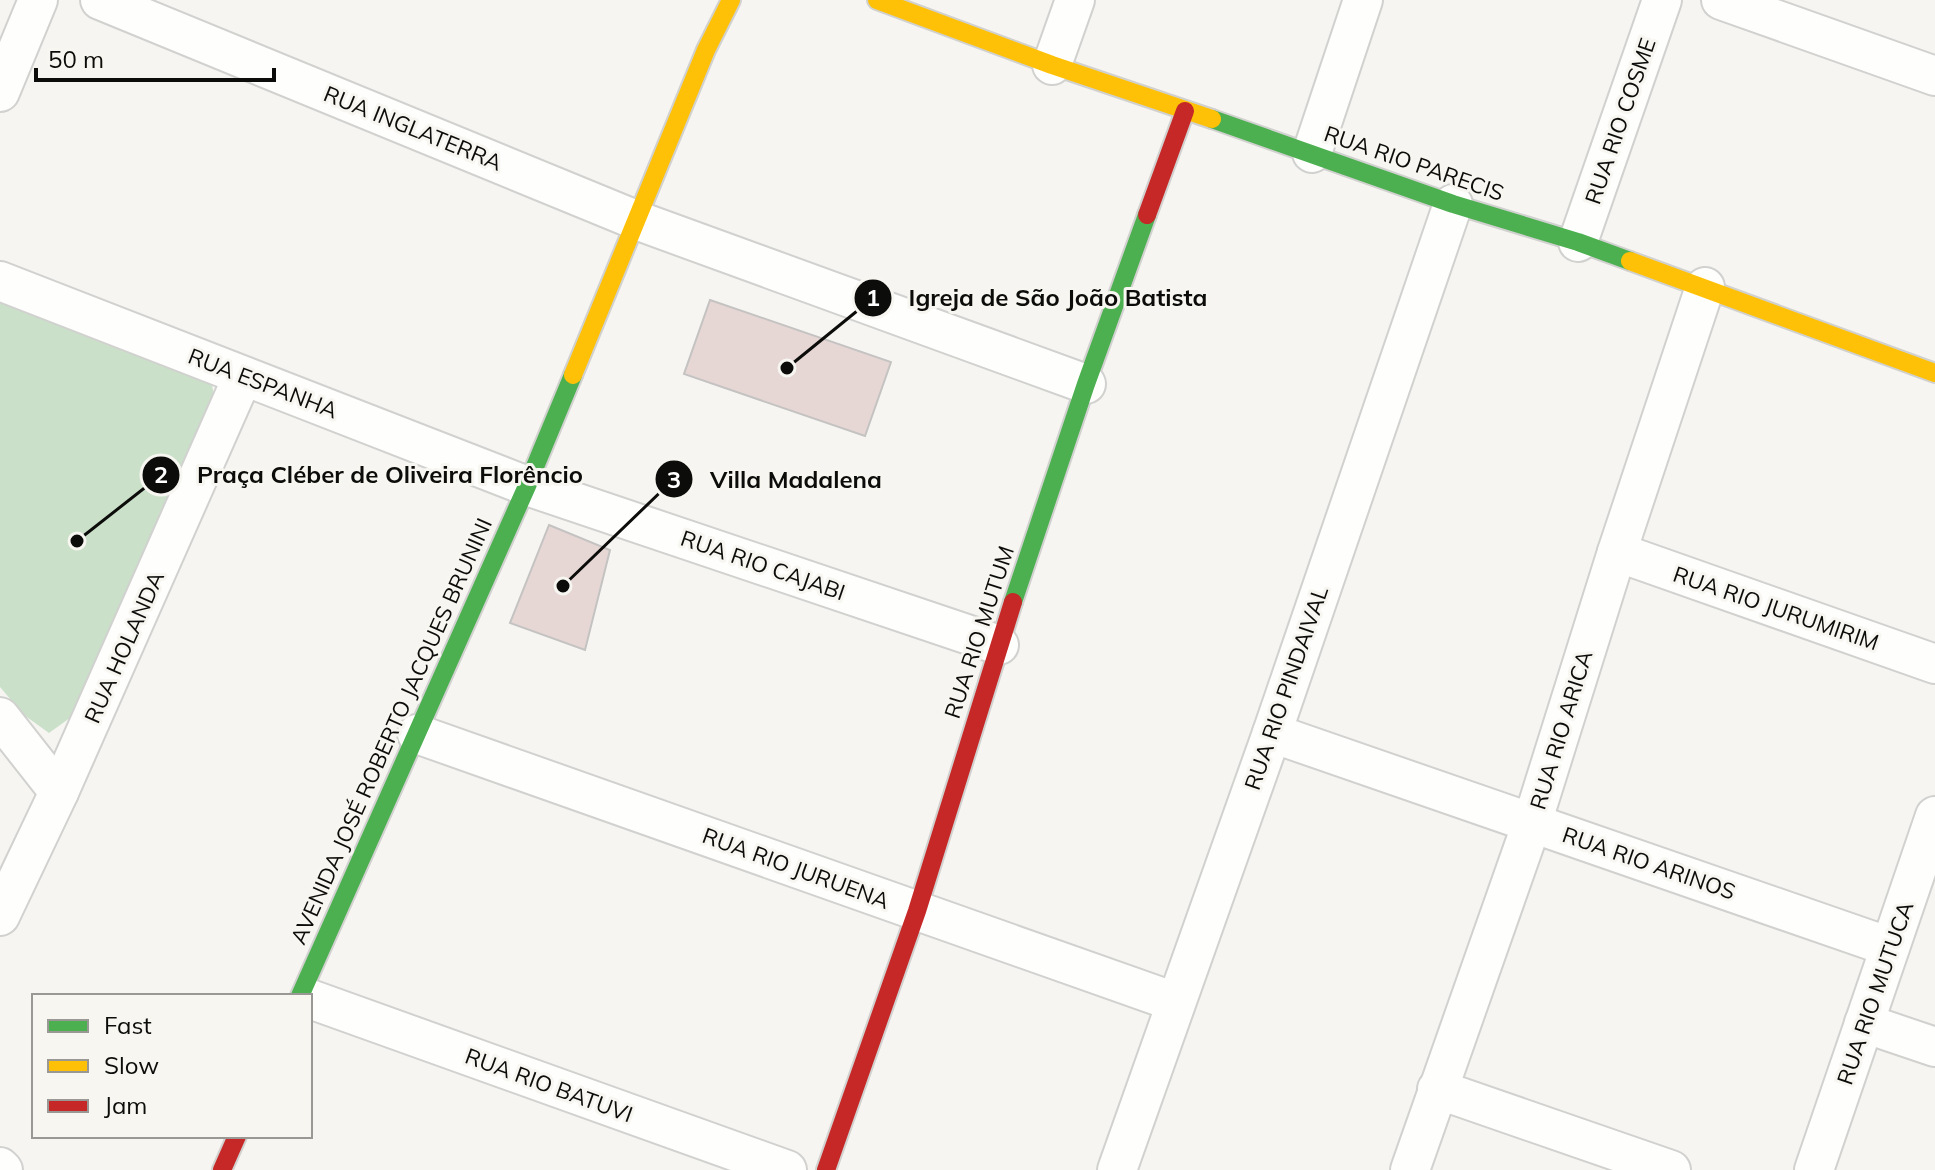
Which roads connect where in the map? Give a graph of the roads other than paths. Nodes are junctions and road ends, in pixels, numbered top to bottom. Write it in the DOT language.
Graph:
graph roads {
  1 [pos="38,0"];
  2 [pos="100,0"];
  3 [pos="731,0"];
  4 [pos="877,0"];
  5 [pos="1075,0"];
  6 [pos="1363,0"];
  7 [pos="1662,0"];
  8 [pos="1721,0"];
  9 [pos="1052,65"];
  10 [pos="1935,76"];
  11 [pos="0,92"];
  12 [pos="1185,111"];
  13 [pos="1312,153"];
  14 [pos="1453,204"];
  15 [pos="636,220"];
  16 [pos="1578,242"];
  17 [pos="0,281"];
  18 [pos="1705,287"];
  19 [pos="1935,373"];
  20 [pos="243,376"];
  21 [pos="1086,384"];
  22 [pos="527,486"];
  23 [pos="1617,552"];
  24 [pos="999,645"];
  25 [pos="1935,664"];
  26 [pos="0,717"];
  27 [pos="1272,733"];
  28 [pos="417,734"];
  29 [pos="59,792"];
  30 [pos="1935,816"];
  31 [pos="1532,823"];
  32 [pos="917,911"];
  33 [pos="0,916"];
  34 [pos="1890,947"];
  35 [pos="301,994"];
  36 [pos="312,1000"];
  37 [pos="1175,1002"];
  38 [pos="1864,1023"];
  39 [pos="1935,1047"];
  40 [pos="1437,1089"];
  41 [pos="236,1138"];
  42 [pos="222,1170"];
  43 [pos="787,1170"];
  44 [pos="826,1170"];
  45 [pos="1117,1170"];
  46 [pos="1410,1170"];
  47 [pos="1671,1170"];
  48 [pos="1814,1170"];
  1 -- 11 [label="street"];
  2 -- 15 [label="street, RUA INGLATERRA"];
  3 -- 15 [label="street, AVENIDA JOSÉ ROBERTO JACQUES BRUNINI"];
  4 -- 9 [label="street, RUA RIO PARECIS"];
  5 -- 9 [label="street"];
  6 -- 13 [label="street"];
  7 -- 16 [label="street, RUA RIO COSME"];
  8 -- 10 [label="street"];
  9 -- 12 [label="street, RUA RIO PARECIS"];
  12 -- 13 [label="street, RUA RIO PARECIS"];
  12 -- 21 [label="street, RUA RIO MUTUM"];
  13 -- 14 [label="street, RUA RIO PARECIS"];
  14 -- 16 [label="street, RUA RIO PARECIS"];
  14 -- 27 [label="street, RUA RIO PINDAIVAL"];
  15 -- 21 [label="street, RUA INGLATERRA"];
  15 -- 22 [label="street, AVENIDA JOSÉ ROBERTO JACQUES BRUNINI"];
  16 -- 18 [label="street, RUA RIO PARECIS"];
  17 -- 20 [label="street, RUA ESPANHA"];
  18 -- 19 [label="street, RUA RIO PARECIS"];
  18 -- 23 [label="street, RUA RIO ARICA"];
  20 -- 22 [label="street, RUA ESPANHA"];
  20 -- 29 [label="street, RUA HOLANDA"];
  21 -- 24 [label="street, RUA RIO MUTUM"];
  22 -- 24 [label="street, RUA RIO CAJABI"];
  22 -- 28 [label="street, AVENIDA JOSÉ ROBERTO JACQUES BRUNINI"];
  23 -- 25 [label="street, RUA RIO JURUMIRIM"];
  23 -- 31 [label="street, RUA RIO ARICA"];
  24 -- 32 [label="street, RUA RIO MUTUM"];
  26 -- 29 [label="street"];
  27 -- 31 [label="street, RUA RIO ARINOS"];
  27 -- 37 [label="street, RUA RIO PINDAIVAL"];
  28 -- 32 [label="street, RUA RIO JURUENA"];
  28 -- 35 [label="street, AVENIDA JOSÉ ROBERTO JACQUES BRUNINI"];
  29 -- 33 [label="street, RUA HOLANDA"];
  30 -- 34 [label="street, RUA RIO MUTUCA"];
  31 -- 34 [label="street, RUA RIO ARINOS"];
  31 -- 40 [label="street, RUA RIO ARICA"];
  32 -- 37 [label="street, RUA RIO JURUENA"];
  32 -- 44 [label="street, RUA RIO MUTUM"];
  34 -- 38 [label="street, RUA RIO MUTUCA"];
  36 -- 43 [label="street, RUA RIO BATUVI"];
  37 -- 45 [label="street, RUA RIO PINDAIVAL"];
  38 -- 39 [label="street"];
  38 -- 48 [label="street, RUA RIO MUTUCA"];
  40 -- 46 [label="street, RUA RIO ARICA"];
  40 -- 47 [label="street"];
  41 -- 42 [label="street"];
}
